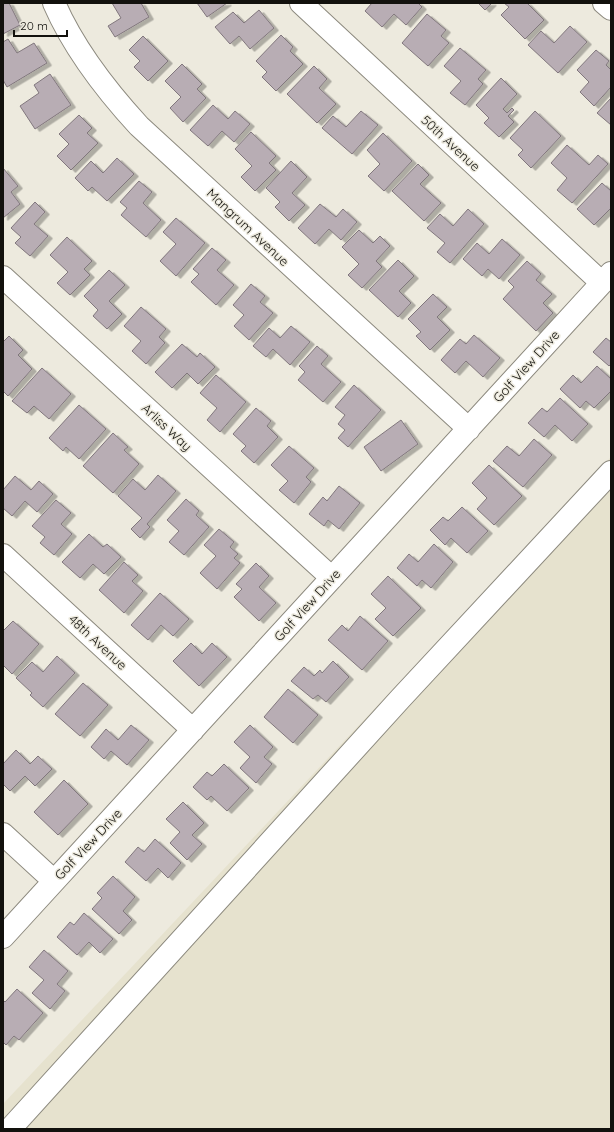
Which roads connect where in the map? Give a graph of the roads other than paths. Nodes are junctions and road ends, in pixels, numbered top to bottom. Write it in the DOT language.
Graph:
graph roads {
  1 [pos="54,3"];
  2 [pos="301,3"];
  3 [pos="604,3"];
  4 [pos="611,9"];
  5 [pos="3,277"];
  6 [pos="607,278"];
  7 [pos="469,429"];
  8 [pos="611,472"];
  9 [pos="3,555"];
  10 [pos="332,578"];
  11 [pos="193,730"];
  12 [pos="3,834"];
  13 [pos="54,881"];
  14 [pos="3,937"];
  15 [pos="10,1129"];
  1 -- 7 [label="street, Mangrum Avenue"];
  2 -- 6 [label="street, 50th Avenue"];
  3 -- 4 [label="street"];
  5 -- 10 [label="street, Arliss Way"];
  6 -- 7 [label="street, Golf View Drive"];
  7 -- 10 [label="street, Golf View Drive"];
  8 -- 15 [label="street"];
  9 -- 11 [label="street, 48th Avenue"];
  10 -- 11 [label="street, Golf View Drive"];
  11 -- 13 [label="street, Golf View Drive"];
  12 -- 13 [label="street"];
  13 -- 14 [label="street, Golf View Drive"];
}
